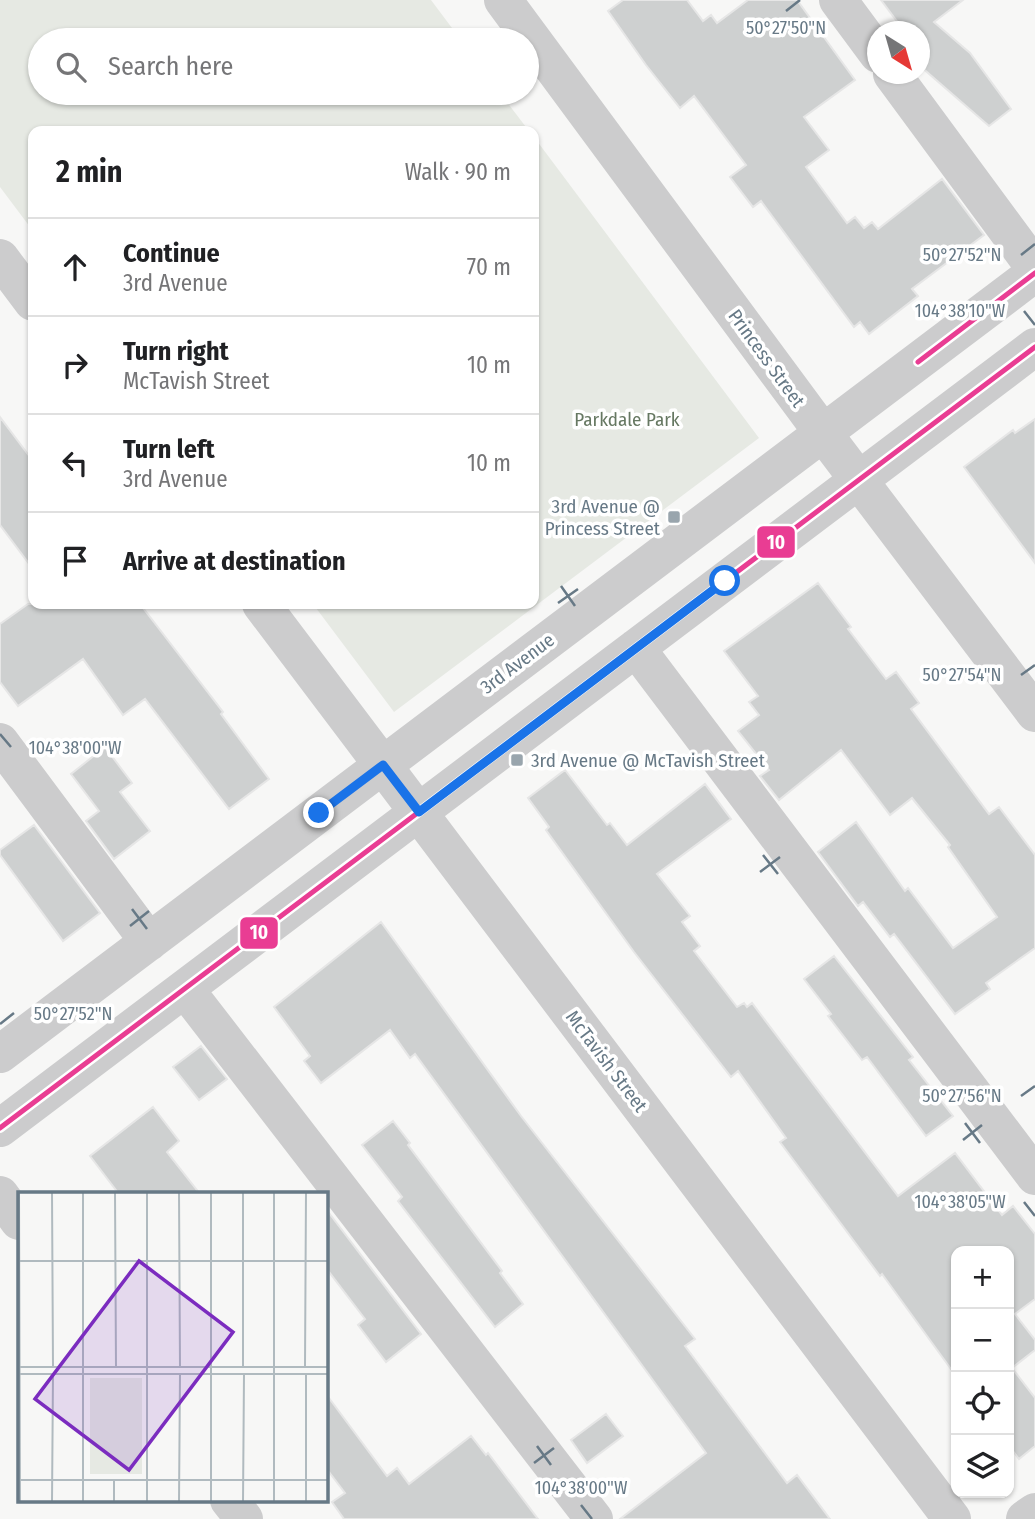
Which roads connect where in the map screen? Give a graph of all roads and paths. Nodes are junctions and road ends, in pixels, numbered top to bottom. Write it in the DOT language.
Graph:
graph roads {
  1 [pos="502,0"];
  2 [pos="838,0"];
  3 [pos="523,28"];
  4 [pos="867,40"];
  5 [pos="539,50"];
  6 [pos="899,84"];
  7 [pos="0,258"];
  8 [pos="1035,271"];
  9 [pos="28,295"];
  10 [pos="1035,347"];
  11 [pos="823,433"];
  12 [pos="859,480"];
  13 [pos="265,609"];
  14 [pos="636,648"];
  15 [pos="1035,713"];
  16 [pos="0,742"];
  17 [pos="383,765"];
  18 [pos="419,812"];
  19 [pos="149,942"];
  20 [pos="185,989"];
  21 [pos="0,1054"];
  22 [pos="0,1128"];
  23 [pos="1035,1176"];
  24 [pos="0,1195"];
  25 [pos="18,1220"];
  26 [pos="231,1502"];
  27 [pos="1035,1512"];
  28 [pos="244,1519"];
  29 [pos="594,1519"];
  30 [pos="952,1519"];
  31 [pos="1025,1519"];
  1 -- 3 [label="street, Princess Street"];
  2 -- 4 [label="street"];
  5 -- 11 [label="street, Princess Street"];
  6 -- 8 [label="street"];
  7 -- 9 [label="street"];
  8 -- 11 [label="street, 3rd Avenue"];
  10 -- 12 [label="street"];
  11 -- 12 [label="street, Princess Street"];
  11 -- 17 [label="street, 3rd Avenue"];
  12 -- 14 [label="street"];
  12 -- 15 [label="street, Princess Street"];
  13 -- 17 [label="street, McTavish Street"];
  14 -- 18 [label="street"];
  14 -- 23 [label="street"];
  16 -- 19 [label="street"];
  17 -- 18 [label="street, McTavish Street"];
  17 -- 19 [label="street, 3rd Avenue"];
  18 -- 20 [label="street"];
  18 -- 30 [label="street, McTavish Street"];
  19 -- 21 [label="street, 3rd Avenue"];
  20 -- 22 [label="street"];
  20 -- 29 [label="street"];
  24 -- 25 [label="street"];
  26 -- 28 [label="street"];
  27 -- 31 [label="street"];
}
